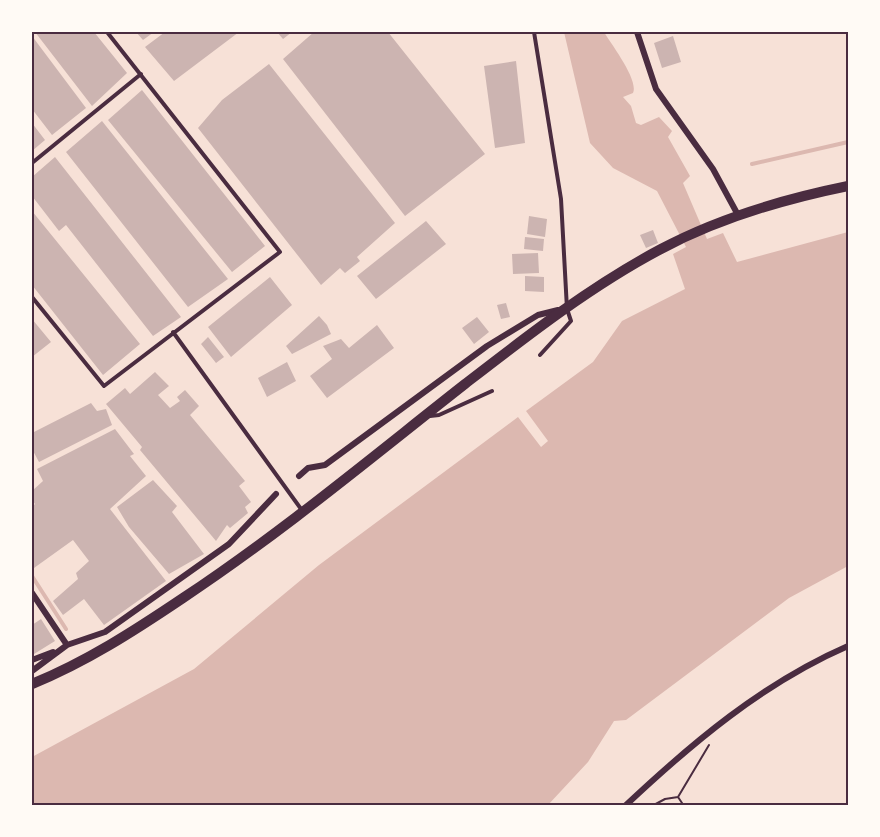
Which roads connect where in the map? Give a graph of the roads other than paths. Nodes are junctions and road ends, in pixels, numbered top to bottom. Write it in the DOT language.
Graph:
graph roads {
  1 [pos="107,32"];
  2 [pos="534,32"];
  3 [pos="637,32"];
  4 [pos="141,74"];
  5 [pos="32,163"];
  6 [pos="849,186"];
  7 [pos="738,215"];
  8 [pos="32,297"];
  9 [pos="567,309"];
  10 [pos="173,332"];
  11 [pos="540,355"];
  12 [pos="492,391"];
  13 [pos="423,417"];
  14 [pos="299,476"];
  15 [pos="276,494"];
  16 [pos="302,511"];
  17 [pos="32,593"];
  18 [pos="68,645"];
  19 [pos="849,646"];
  20 [pos="55,652"];
  21 [pos="32,660"];
  22 [pos="32,671"];
  23 [pos="32,684"];
  24 [pos="625,806"];
  1 -- 4 [label="lane"];
  2 -- 9 [label="lane"];
  3 -- 7 [label="street"];
  4 -- 5 [label="lane"];
  4 -- 10 [label="lane"];
  6 -- 7 [label="main road"];
  7 -- 9 [label="main road"];
  8 -- 10 [label="lane"];
  9 -- 11 [label="lane"];
  9 -- 13 [label="main road"];
  9 -- 14 [label="street"];
  10 -- 16 [label="lane"];
  12 -- 13 [label="lane"];
  13 -- 16 [label="main road"];
  15 -- 18 [label="street"];
  16 -- 23 [label="main road"];
  17 -- 18 [label="street"];
  18 -- 20 [label="street"];
  19 -- 24 [label="street"];
  20 -- 21 [label="street"];
  20 -- 22 [label="street"];
}
